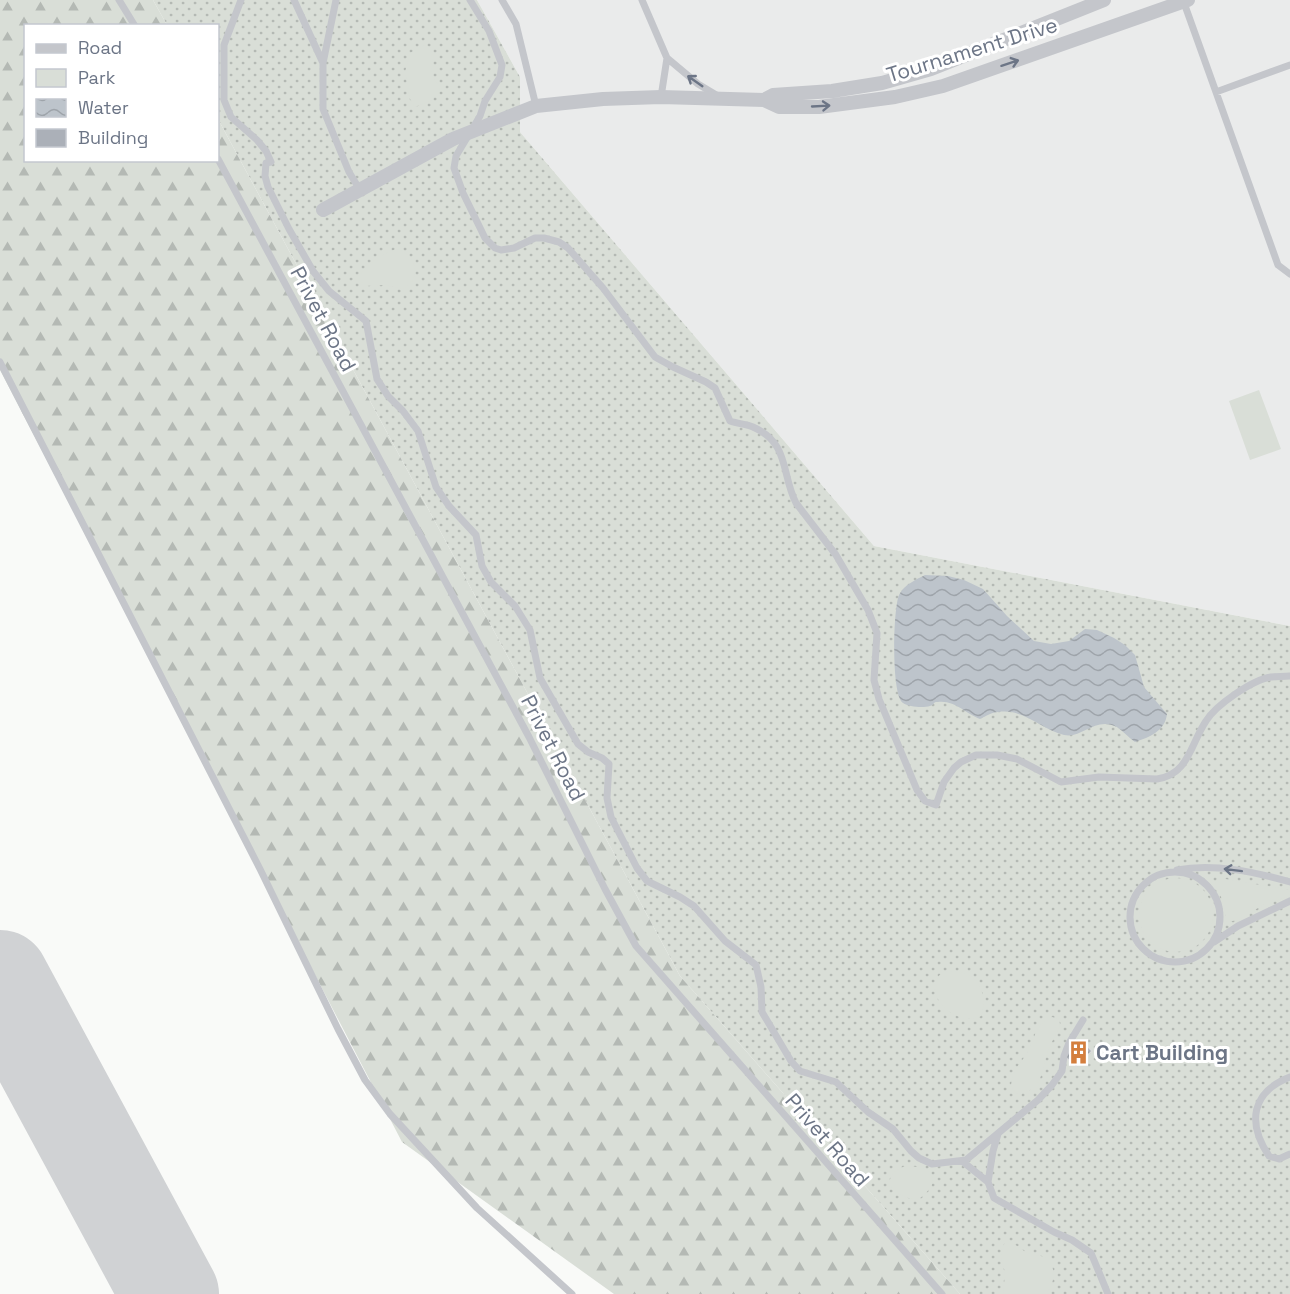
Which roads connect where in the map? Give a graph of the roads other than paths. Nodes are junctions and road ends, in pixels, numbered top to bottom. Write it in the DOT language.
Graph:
graph roads {
  1 [pos="119,0"];
  2 [pos="241,0"];
  3 [pos="294,0"];
  4 [pos="336,0"];
  5 [pos="470,0"];
  6 [pos="502,0"];
  7 [pos="642,0"];
  8 [pos="1104,0"];
  9 [pos="1185,1"];
  10 [pos="134,24"];
  11 [pos="667,58"];
  12 [pos="323,63"];
  13 [pos="1290,65"];
  14 [pos="1216,92"];
  15 [pos="662,97"];
  16 [pos="725,100"];
  17 [pos="764,100"];
  18 [pos="536,106"];
  19 [pos="470,132"];
  20 [pos="219,161"];
  21 [pos="360,190"];
  22 [pos="323,210"];
  23 [pos="1290,274"];
  24 [pos="0,362"];
  25 [pos="1290,676"];
  26 [pos="1168,872"];
  27 [pos="1290,882"];
  28 [pos="1290,901"];
  29 [pos="1212,944"];
  30 [pos="1083,1020"];
  31 [pos="1290,1077"];
  32 [pos="998,1133"];
  33 [pos="1290,1154"];
  34 [pos="962,1161"];
  35 [pos="988,1182"];
  36 [pos="572,1294"];
  37 [pos="942,1294"];
  38 [pos="1108,1294"];
  1 -- 10 [label="lane"];
  2 -- 34 [label="lane"];
  3 -- 12 [label="lane"];
  4 -- 12 [label="lane"];
  5 -- 19 [label="lane"];
  6 -- 18 [label="lane"];
  7 -- 11 [label="lane"];
  8 -- 17 [label="street, Tournament Drive"];
  9 -- 14 [label="lane"];
  17 -- 9 [label="street, Tournament Drive, one-way"];
  11 -- 15 [label="lane"];
  16 -- 11 [label="lane, one-way"];
  12 -- 21 [label="lane"];
  13 -- 14 [label="lane"];
  14 -- 23 [label="lane"];
  15 -- 16 [label="street, Tournament Drive"];
  15 -- 18 [label="street, Tournament Drive"];
  16 -- 17 [label="street, Tournament Drive"];
  18 -- 19 [label="street, Tournament Drive"];
  19 -- 21 [label="street, Tournament Drive"];
  19 -- 25 [label="lane"];
  20 -- 37 [label="lane, Privet Road"];
  21 -- 22 [label="street, Tournament Drive"];
  24 -- 36 [label="lane"];
  27 -- 26 [label="lane, one-way"];
  26 -- 29 [label="lane"];
  26 -- 29 [label="lane"];
  28 -- 29 [label="lane"];
  30 -- 32 [label="lane"];
  31 -- 33 [label="lane"];
  32 -- 34 [label="lane"];
  32 -- 35 [label="lane"];
  34 -- 35 [label="lane"];
  35 -- 38 [label="lane"];
}
